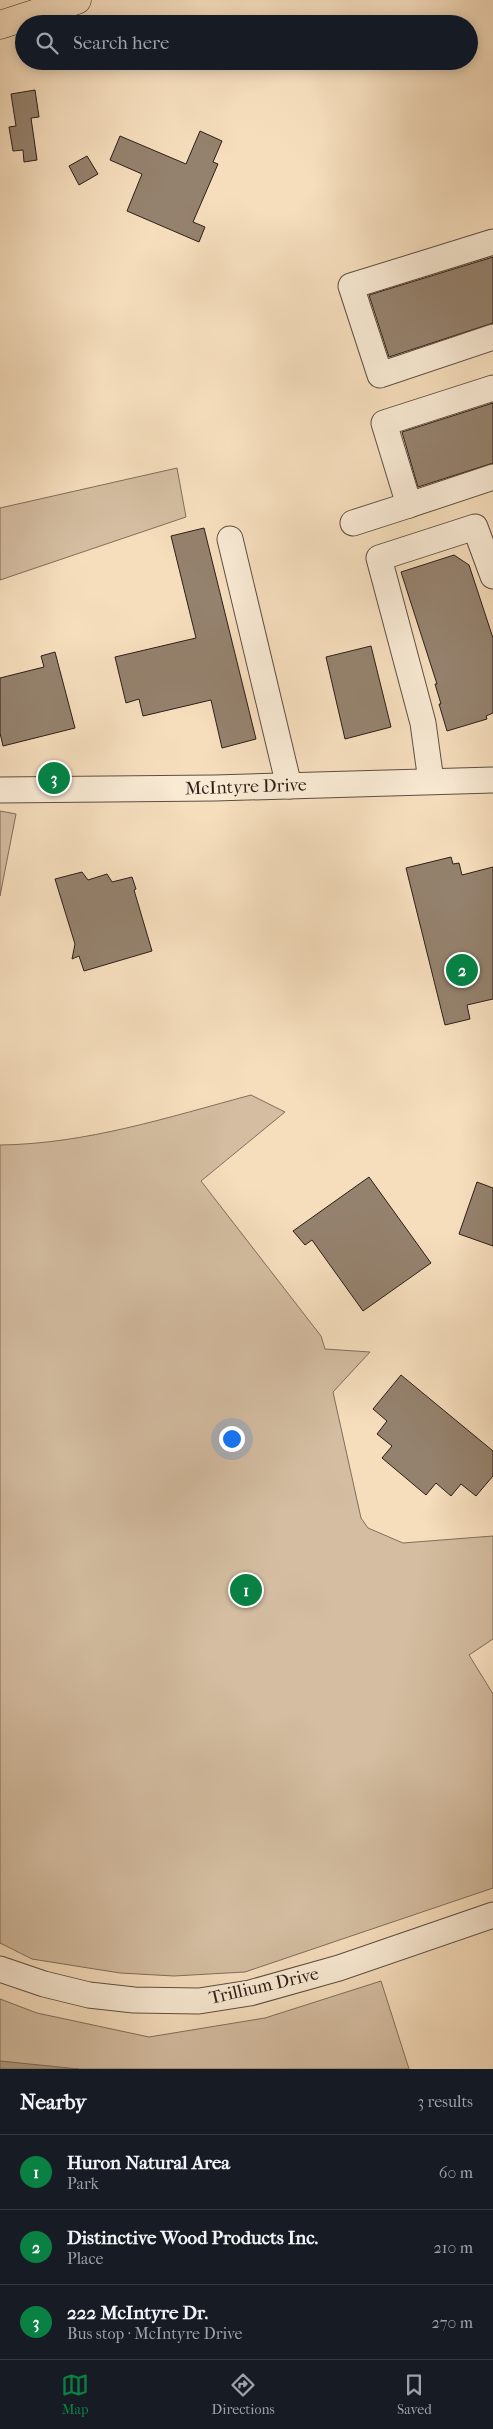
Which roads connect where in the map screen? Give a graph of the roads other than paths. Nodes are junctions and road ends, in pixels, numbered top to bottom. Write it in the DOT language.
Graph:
graph roads {
  1 [pos="77,0"];
  2 [pos="31,15"];
  3 [pos="15,20"];
  4 [pos="0,25"];
  5 [pos="493,242"];
  6 [pos="493,337"];
  7 [pos="493,388"];
  8 [pos="493,477"];
  9 [pos="409,505"];
  10 [pos="354,523"];
  11 [pos="230,539"];
  12 [pos="493,576"];
  13 [pos="493,780"];
  14 [pos="431,782"];
  15 [pos="289,786"];
  16 [pos="0,790"];
  17 [pos="493,1916"];
  18 [pos="0,1969"];
  1 -- 2 [label="main road"];
  3 -- 4 [label="main road"];
  5 -- 6 [label="street"];
  7 -- 9 [label="street"];
  8 -- 9 [label="street"];
  9 -- 10 [label="street"];
  11 -- 15 [label="street"];
  12 -- 14 [label="street"];
  13 -- 14 [label="street, McIntyre Drive"];
  14 -- 15 [label="street, McIntyre Drive"];
  15 -- 16 [label="street, McIntyre Drive"];
  17 -- 18 [label="street, Trillium Drive"];
}
